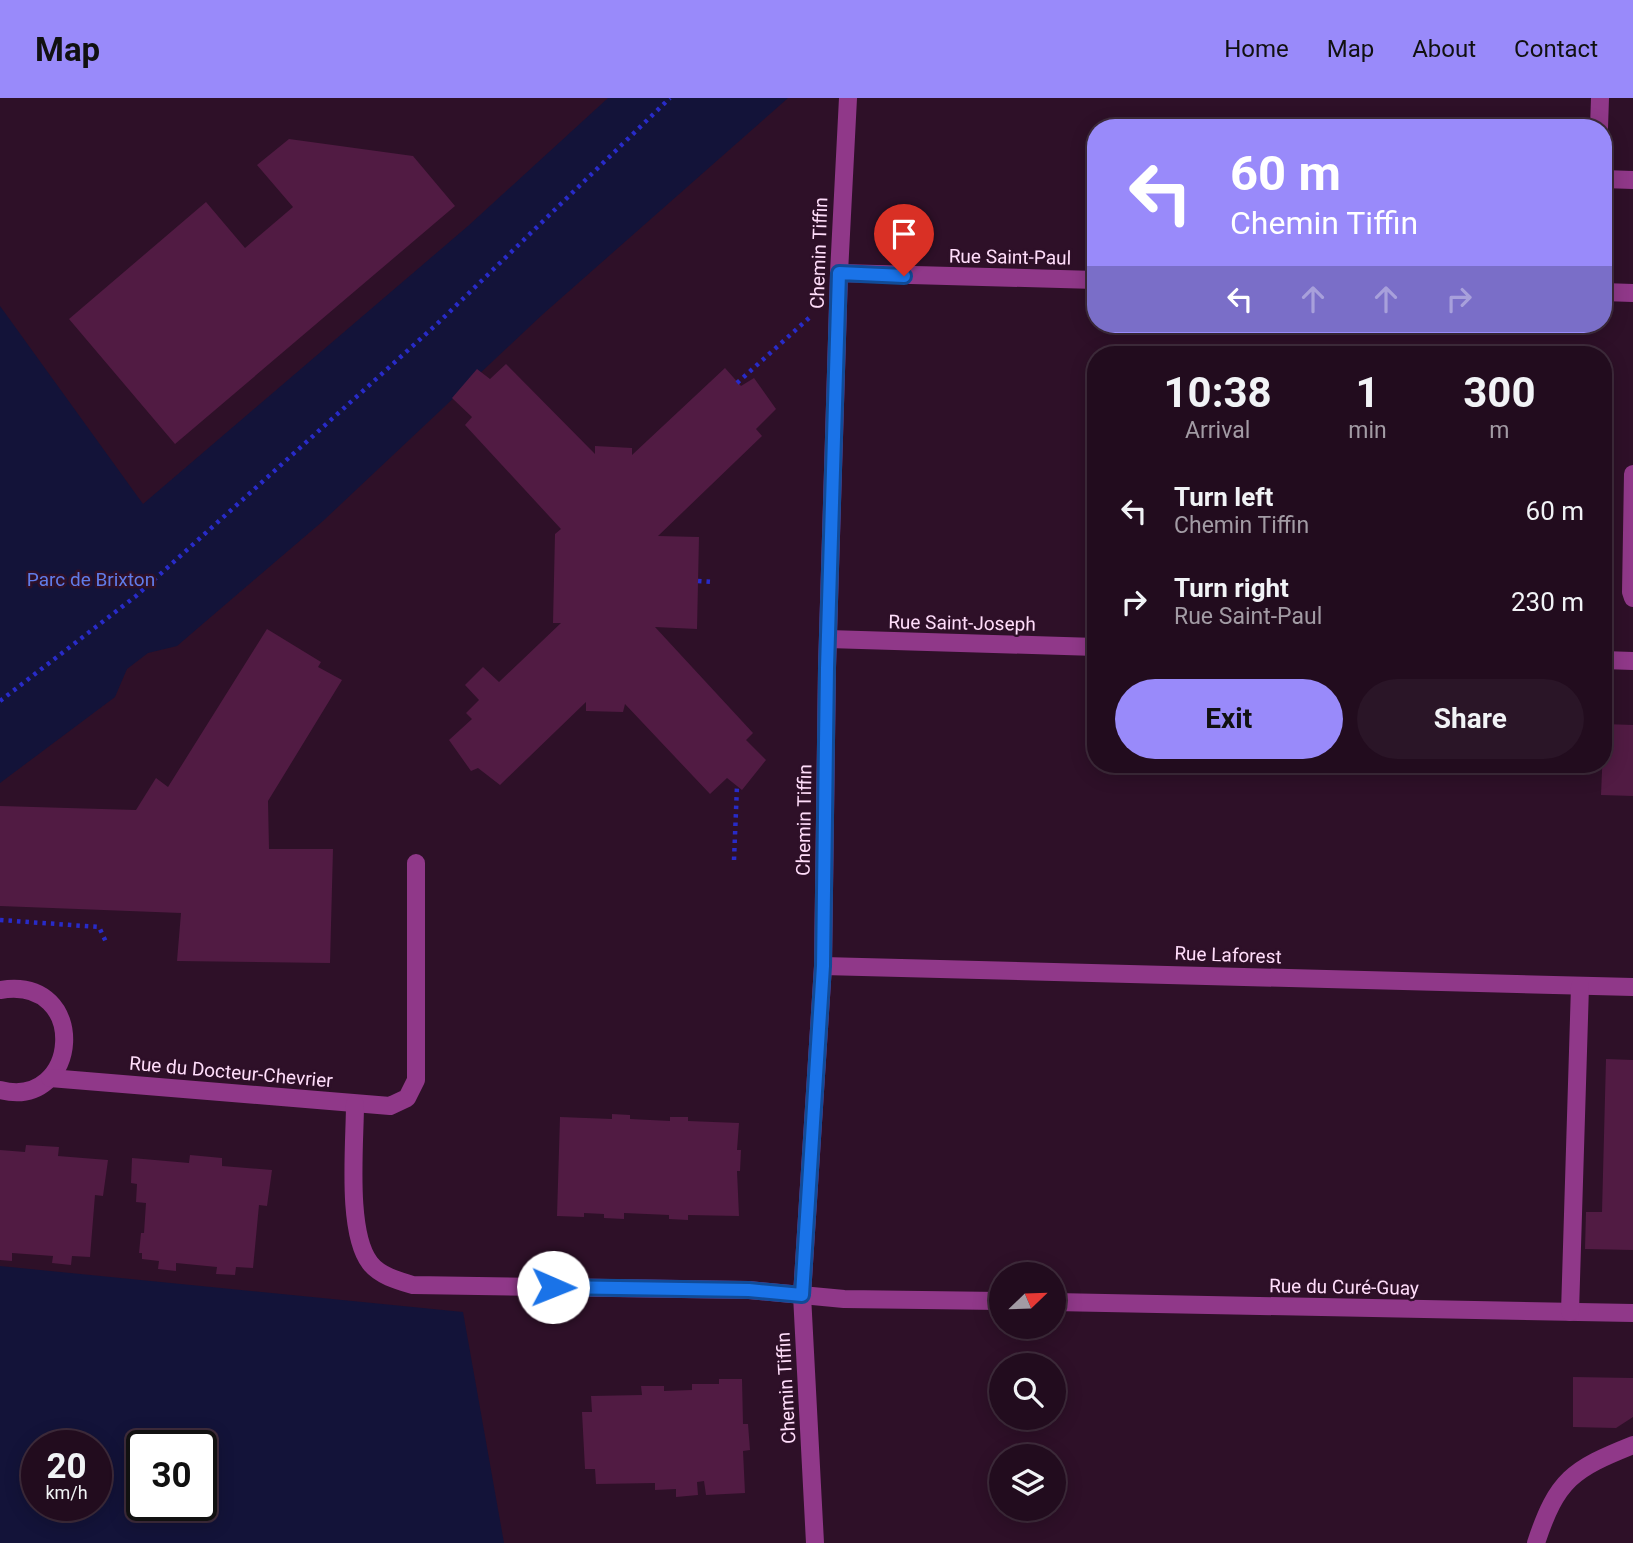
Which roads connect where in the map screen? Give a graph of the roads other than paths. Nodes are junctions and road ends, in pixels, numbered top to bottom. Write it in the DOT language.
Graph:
graph roads {
  1 [pos="848,98"];
  2 [pos="1600,98"];
  3 [pos="1599,119"];
  4 [pos="1612,179"];
  5 [pos="1633,180"];
  6 [pos="839,273"];
  7 [pos="1087,280"];
  8 [pos="1612,292"];
  9 [pos="1633,293"];
  10 [pos="1633,474"];
  11 [pos="1633,598"];
  12 [pos="828,639"];
  13 [pos="1087,647"];
  14 [pos="1612,660"];
  15 [pos="1633,661"];
  16 [pos="416,863"];
  17 [pos="823,966"];
  18 [pos="1580,986"];
  19 [pos="1633,987"];
  20 [pos="0,990"];
  21 [pos="50,1078"];
  22 [pos="0,1090"];
  23 [pos="355,1104"];
  24 [pos="802,1295"];
  25 [pos="989,1301"];
  26 [pos="1066,1302"];
  27 [pos="1570,1312"];
  28 [pos="1633,1313"];
  29 [pos="1633,1445"];
  30 [pos="815,1543"];
  31 [pos="1536,1543"];
  1 -- 6 [label="street, Chemin Tiffin"];
  2 -- 3 [label="street"];
  4 -- 5 [label="street"];
  6 -- 7 [label="street, Rue Saint-Paul"];
  6 -- 12 [label="street, Chemin Tiffin"];
  8 -- 9 [label="street"];
  10 -- 11 [label="street"];
  12 -- 13 [label="street, Rue Saint-Joseph"];
  12 -- 17 [label="street, Chemin Tiffin"];
  14 -- 15 [label="street"];
  16 -- 23 [label="street"];
  17 -- 18 [label="street, Rue Laforest"];
  17 -- 24 [label="street, Chemin Tiffin"];
  18 -- 19 [label="street, Rue Laforest"];
  18 -- 27 [label="street"];
  20 -- 21 [label="street"];
  21 -- 22 [label="street, Rue du Docteur-Chevrier"];
  21 -- 23 [label="street, Rue du Docteur-Chevrier"];
  23 -- 24 [label="street, Rue du Docteur-Chevrier"];
  24 -- 25 [label="street"];
  24 -- 30 [label="street, Chemin Tiffin"];
  26 -- 27 [label="street, Rue du Curé-Guay"];
  27 -- 28 [label="street, Rue du Curé-Guay"];
  29 -- 31 [label="street"];
}
